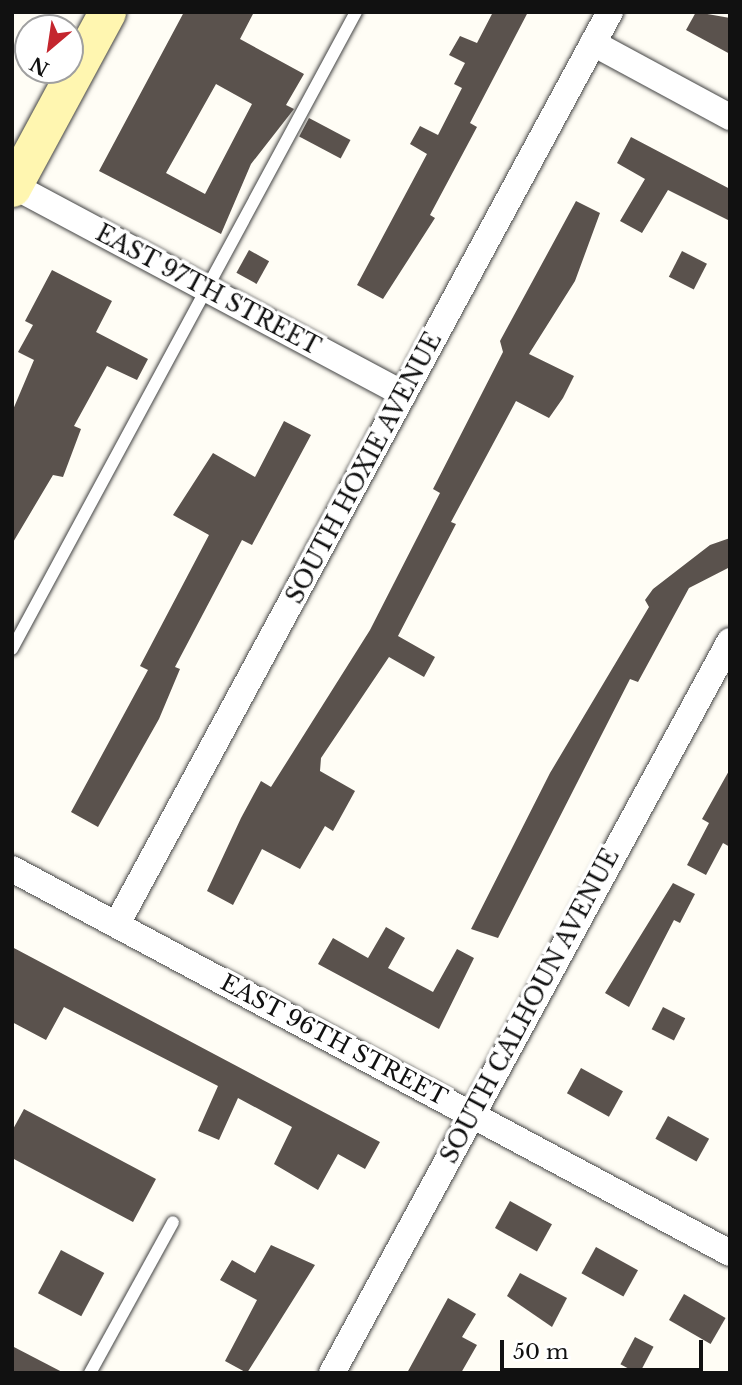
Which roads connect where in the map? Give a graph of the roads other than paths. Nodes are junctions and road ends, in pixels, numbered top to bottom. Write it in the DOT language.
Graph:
graph roads {
  1 [pos="107,12"];
  2 [pos="356,12"];
  3 [pos="610,12"];
  4 [pos="593,43"];
  5 [pos="730,117"];
  6 [pos="13,186"];
  7 [pos="206,289"];
  8 [pos="404,394"];
  9 [pos="730,641"];
  10 [pos="12,649"];
  11 [pos="12,869"];
  12 [pos="117,924"];
  13 [pos="473,1114"];
  14 [pos="173,1222"];
  15 [pos="730,1253"];
  16 [pos="90,1373"];
  17 [pos="332,1373"];
  1 -- 6 [label="main road"];
  2 -- 7 [label="lane"];
  3 -- 4 [label="street, SOUTH HOXIE AVENUE"];
  4 -- 5 [label="street"];
  4 -- 8 [label="street, SOUTH HOXIE AVENUE"];
  6 -- 7 [label="street, EAST 97TH STREET"];
  7 -- 8 [label="street, EAST 97TH STREET"];
  7 -- 10 [label="lane"];
  8 -- 12 [label="street, SOUTH HOXIE AVENUE"];
  9 -- 13 [label="street, SOUTH CALHOUN AVENUE"];
  11 -- 12 [label="street, EAST 96TH STREET"];
  12 -- 13 [label="street, EAST 96TH STREET"];
  13 -- 15 [label="street, EAST 96TH STREET"];
  13 -- 17 [label="street, SOUTH CALHOUN AVENUE"];
  14 -- 16 [label="lane"];
}
